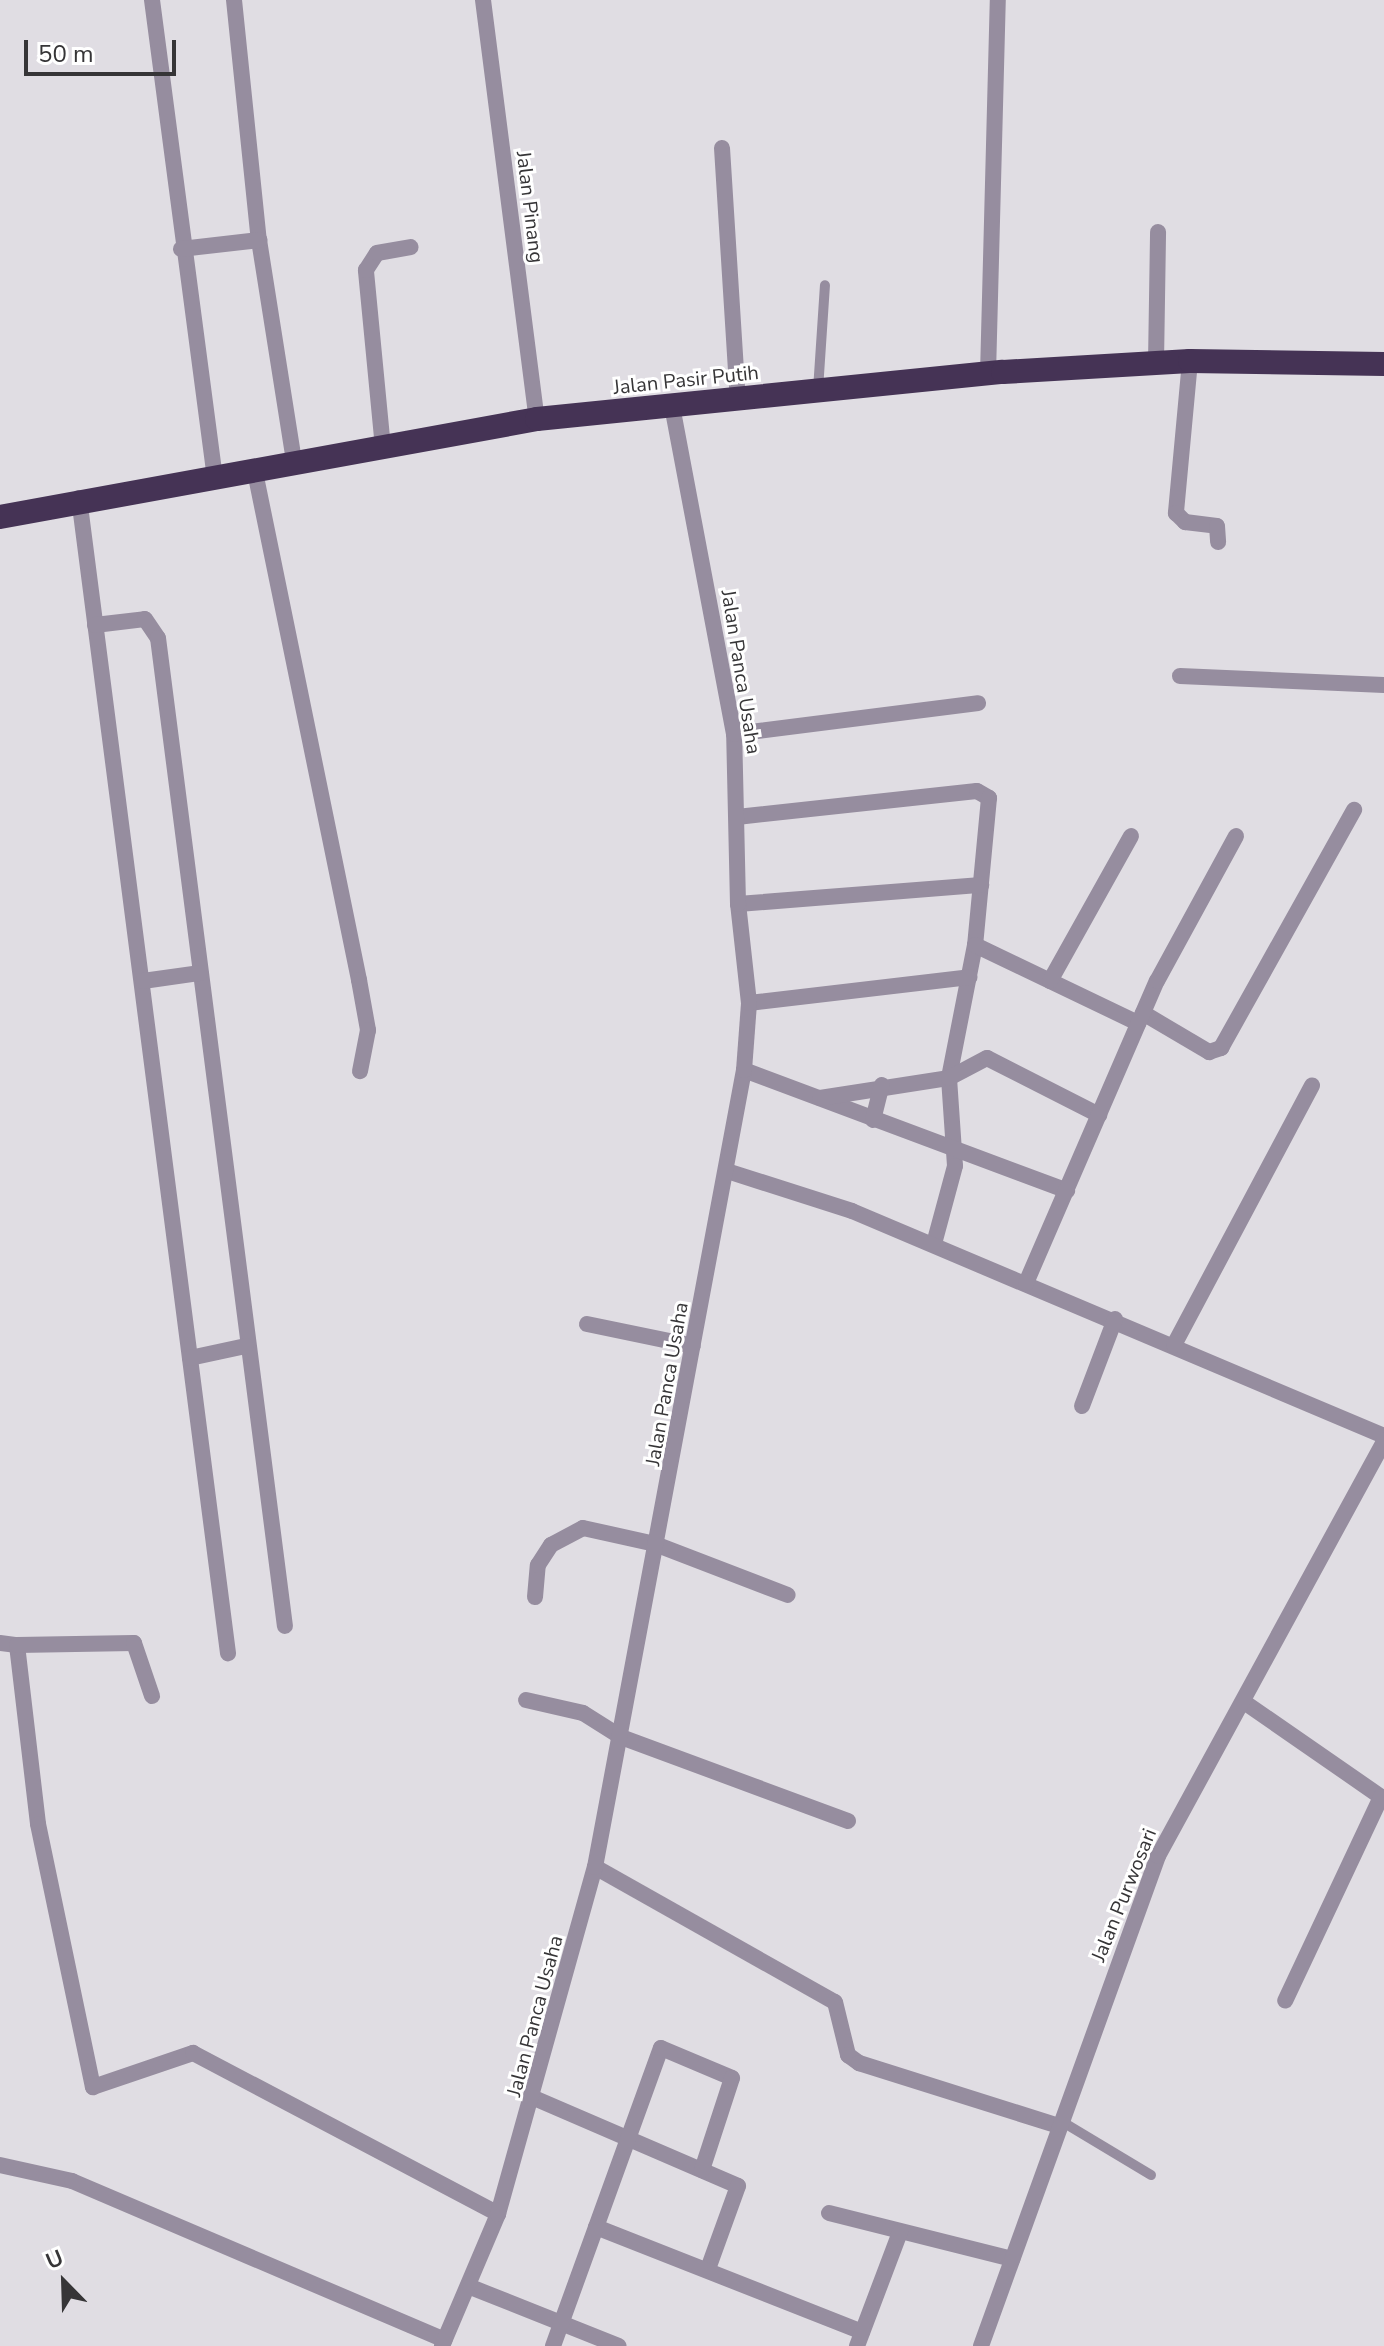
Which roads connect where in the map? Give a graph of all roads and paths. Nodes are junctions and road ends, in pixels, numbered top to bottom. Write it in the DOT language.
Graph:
graph roads {
  1 [pos="152,0"];
  2 [pos="234,0"];
  3 [pos="483,0"];
  4 [pos="998,0"];
  5 [pos="722,148"];
  6 [pos="1158,232"];
  7 [pos="259,240"];
  8 [pos="410,247"];
  9 [pos="181,249"];
  10 [pos="825,285"];
  11 [pos="1190,361"];
  12 [pos="1156,363"];
  13 [pos="1384,364"];
  14 [pos="988,374"];
  15 [pos="818,390"];
  16 [pos="738,399"];
  17 [pos="672,407"];
  18 [pos="537,419"];
  19 [pos="383,448"];
  20 [pos="294,461"];
  21 [pos="254,467"];
  22 [pos="214,474"];
  23 [pos="79,498"];
  24 [pos="0,517"];
  25 [pos="1218,542"];
  26 [pos="95,625"];
  27 [pos="1180,676"];
  28 [pos="1384,685"];
  29 [pos="978,703"];
  30 [pos="734,734"];
  31 [pos="1354,810"];
  32 [pos="737,817"];
  33 [pos="1131,836"];
  34 [pos="1236,836"];
  35 [pos="981,885"];
  36 [pos="738,904"];
  37 [pos="975,945"];
  38 [pos="200,973"];
  39 [pos="969,977"];
  40 [pos="143,981"];
  41 [pos="1050,981"];
  42 [pos="749,1003"];
  43 [pos="1141,1018"];
  44 [pos="744,1070"];
  45 [pos="360,1071"];
  46 [pos="949,1078"];
  47 [pos="882,1085"];
  48 [pos="1312,1085"];
  49 [pos="820,1098"];
  50 [pos="1099,1115"];
  51 [pos="873,1120"];
  52 [pos="953,1145"];
  53 [pos="727,1171"];
  54 [pos="1067,1191"];
  55 [pos="934,1244"];
  56 [pos="1026,1283"];
  57 [pos="1115,1319"];
  58 [pos="587,1324"];
  59 [pos="1174,1345"];
  60 [pos="246,1346"];
  61 [pos="693,1346"];
  62 [pos="190,1358"];
  63 [pos="1082,1406"];
  64 [pos="1384,1438"];
  65 [pos="655,1544"];
  66 [pos="788,1595"];
  67 [pos="535,1597"];
  68 [pos="285,1626"];
  69 [pos="8,1644"];
  70 [pos="228,1653"];
  71 [pos="152,1696"];
  72 [pos="526,1700"];
  73 [pos="1244,1702"];
  74 [pos="621,1737"];
  75 [pos="848,1821"];
  76 [pos="595,1867"];
  77 [pos="1285,2001"];
  78 [pos="534,2098"];
  79 [pos="1060,2124"];
  80 [pos="627,2138"];
  81 [pos="0,2165"];
  82 [pos="702,2170"];
  83 [pos="1151,2175"];
  84 [pos="829,2213"];
  85 [pos="498,2214"];
  86 [pos="596,2227"];
  87 [pos="900,2232"];
  88 [pos="1012,2259"];
  89 [pos="708,2269"];
  90 [pos="468,2286"];
  91 [pos="562,2323"];
  92 [pos="860,2339"];
  93 [pos="443,2343"];
  94 [pos="553,2346"];
  95 [pos="619,2346"];
  96 [pos="981,2346"];
  1 -- 9 [label="street"];
  2 -- 7 [label="street"];
  3 -- 18 [label="street, Jalan Pinang"];
  4 -- 14 [label="street"];
  5 -- 16 [label="street"];
  6 -- 12 [label="street"];
  7 -- 9 [label="street"];
  7 -- 20 [label="street"];
  8 -- 19 [label="street"];
  9 -- 22 [label="street"];
  10 -- 15 [label="lane"];
  11 -- 12 [label="highway, Jalan Pasir Putih"];
  11 -- 13 [label="highway, Jalan Pasir Putih"];
  11 -- 25 [label="street"];
  12 -- 14 [label="highway, Jalan Pasir Putih"];
  14 -- 15 [label="highway, Jalan Pasir Putih"];
  15 -- 16 [label="highway, Jalan Pasir Putih"];
  16 -- 17 [label="highway, Jalan Pasir Putih"];
  17 -- 18 [label="highway, Jalan Pasir Putih"];
  17 -- 30 [label="street, Jalan Panca Usaha"];
  18 -- 19 [label="highway, Jalan Pasir Putih"];
  19 -- 20 [label="highway, Jalan Pasir Putih"];
  20 -- 21 [label="highway, Jalan Pasir Putih"];
  21 -- 22 [label="highway, Jalan Pasir Putih"];
  21 -- 45 [label="street"];
  22 -- 23 [label="highway, Jalan Pasir Putih"];
  23 -- 24 [label="highway, Jalan Pasir Putih"];
  23 -- 26 [label="street"];
  26 -- 38 [label="street"];
  26 -- 40 [label="street"];
  27 -- 28 [label="street"];
  29 -- 30 [label="street"];
  30 -- 32 [label="street, Jalan Panca Usaha"];
  31 -- 43 [label="street"];
  32 -- 35 [label="street"];
  32 -- 36 [label="street, Jalan Panca Usaha"];
  33 -- 41 [label="street"];
  34 -- 43 [label="street"];
  35 -- 36 [label="street"];
  35 -- 37 [label="street"];
  36 -- 42 [label="street, Jalan Panca Usaha"];
  37 -- 39 [label="street"];
  37 -- 41 [label="street"];
  38 -- 40 [label="street"];
  38 -- 60 [label="street"];
  39 -- 42 [label="street"];
  39 -- 46 [label="street"];
  40 -- 62 [label="street"];
  41 -- 43 [label="street"];
  42 -- 44 [label="street, Jalan Panca Usaha"];
  43 -- 50 [label="street"];
  44 -- 49 [label="street"];
  44 -- 53 [label="street, Jalan Panca Usaha"];
  46 -- 47 [label="street"];
  46 -- 50 [label="street"];
  46 -- 52 [label="street"];
  47 -- 49 [label="street"];
  47 -- 51 [label="street"];
  48 -- 59 [label="street"];
  49 -- 51 [label="street"];
  50 -- 54 [label="street"];
  51 -- 52 [label="street"];
  52 -- 54 [label="street"];
  52 -- 55 [label="street"];
  53 -- 55 [label="street"];
  53 -- 61 [label="street, Jalan Panca Usaha"];
  54 -- 56 [label="street"];
  55 -- 56 [label="street"];
  56 -- 57 [label="street"];
  57 -- 59 [label="street"];
  57 -- 63 [label="street"];
  58 -- 61 [label="street"];
  59 -- 64 [label="street"];
  60 -- 62 [label="street"];
  60 -- 68 [label="street"];
  61 -- 65 [label="street, Jalan Panca Usaha"];
  62 -- 70 [label="street"];
  64 -- 73 [label="street, Jalan Purwosari"];
  65 -- 66 [label="street"];
  65 -- 67 [label="street"];
  65 -- 74 [label="street, Jalan Panca Usaha"];
  69 -- 71 [label="street"];
  69 -- 85 [label="street"];
  72 -- 74 [label="street"];
  73 -- 77 [label="street"];
  73 -- 79 [label="street, Jalan Purwosari"];
  74 -- 75 [label="street"];
  74 -- 76 [label="street, Jalan Panca Usaha"];
  76 -- 78 [label="street, Jalan Panca Usaha"];
  76 -- 79 [label="street"];
  78 -- 80 [label="street"];
  78 -- 85 [label="street, Jalan Panca Usaha"];
  79 -- 83 [label="lane"];
  79 -- 88 [label="street, Jalan Purwosari"];
  80 -- 82 [label="street"];
  80 -- 82 [label="street"];
  80 -- 86 [label="street"];
  81 -- 93 [label="street"];
  82 -- 89 [label="street"];
  84 -- 87 [label="street"];
  85 -- 90 [label="street, Jalan Panca Usaha"];
  86 -- 89 [label="street"];
  86 -- 91 [label="street"];
  87 -- 88 [label="street"];
  87 -- 92 [label="street"];
  88 -- 96 [label="street, Jalan Purwosari"];
  89 -- 92 [label="street"];
  90 -- 91 [label="street"];
  90 -- 93 [label="street, Jalan Panca Usaha"];
  91 -- 94 [label="street"];
  91 -- 95 [label="street"];
}
